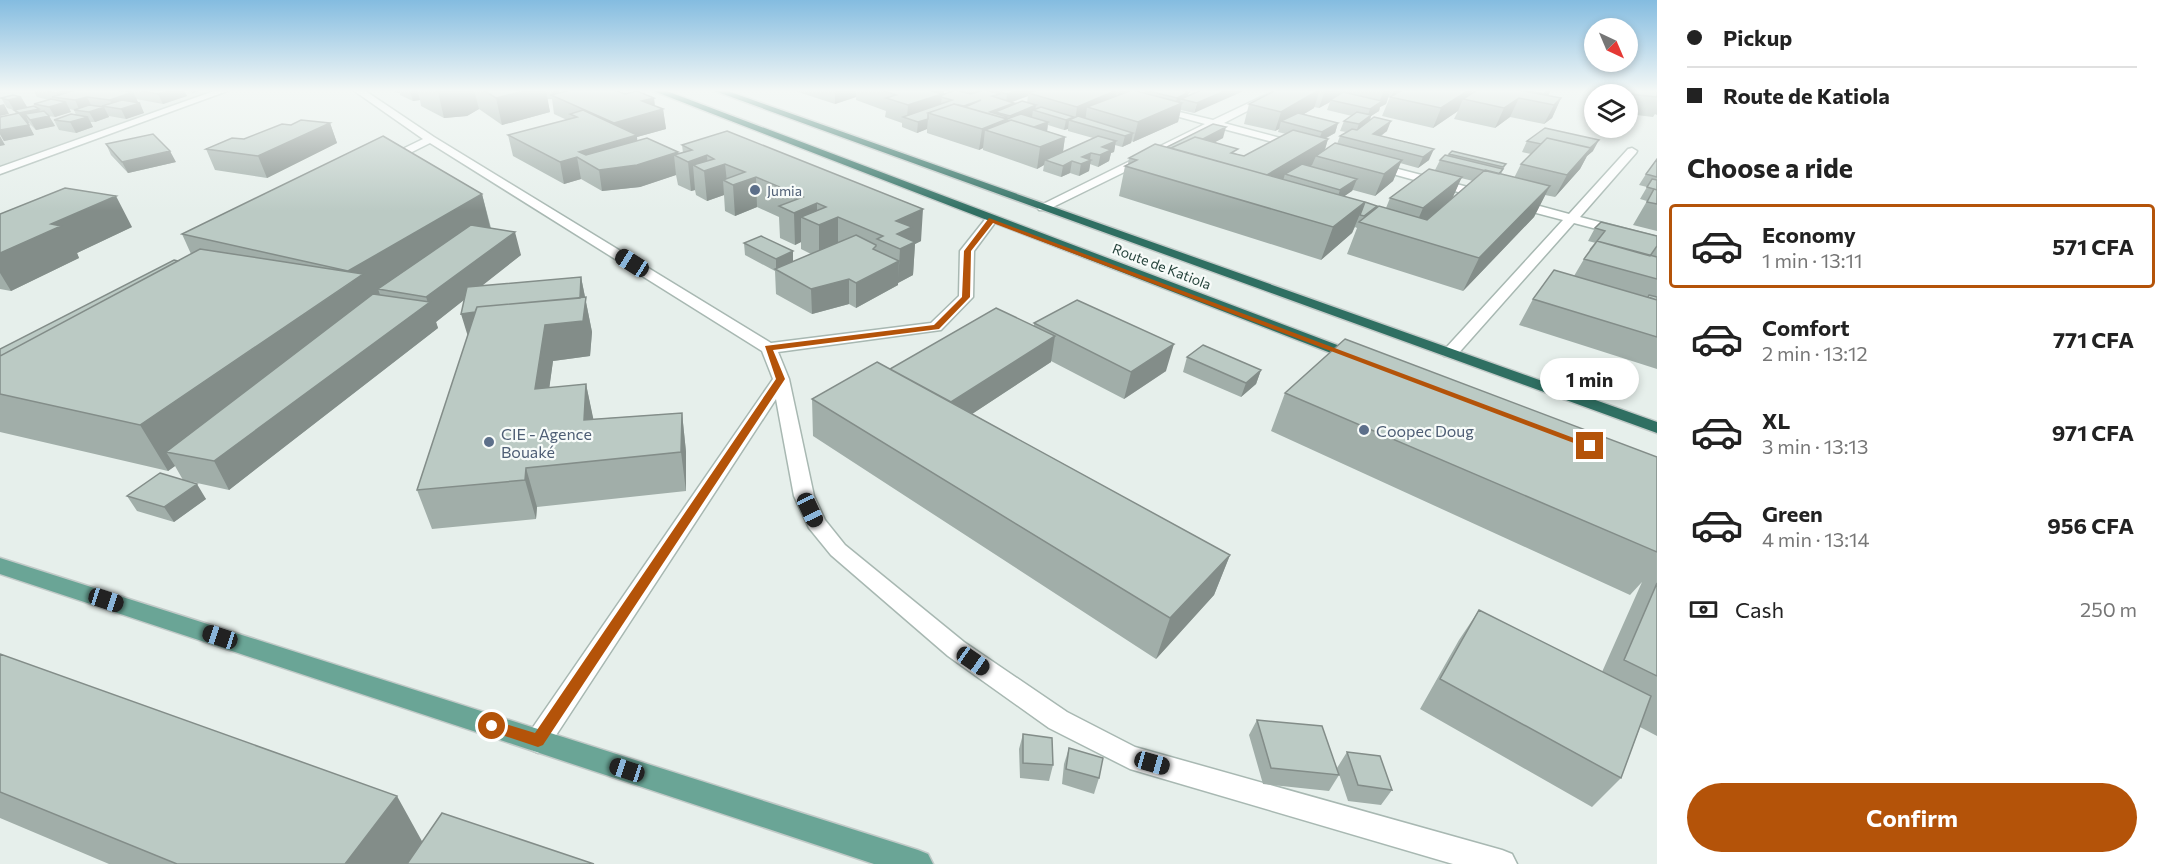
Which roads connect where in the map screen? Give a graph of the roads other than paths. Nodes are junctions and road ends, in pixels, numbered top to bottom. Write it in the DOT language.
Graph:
graph roads {
  1 [pos="113,130"];
  2 [pos="418,130"];
  3 [pos="760,130"];
  4 [pos="833,130"];
  5 [pos="1198,130"];
  6 [pos="1240,130"];
  7 [pos="430,138"];
  8 [pos="1306,148"];
  9 [pos="1632,151"];
  10 [pos="1364,163"];
  11 [pos="377,166"];
  12 [pos="0,171"];
  13 [pos="1043,207"];
  14 [pos="1572,218"];
  15 [pos="991,220"];
  16 [pos="1657,241"];
  17 [pos="768,348"];
  18 [pos="1450,353"];
  19 [pos="1369,362"];
  20 [pos="781,379"];
  21 [pos="1657,428"];
  22 [pos="0,566"];
  23 [pos="538,741"];
  24 [pos="918,864"];
  25 [pos="1502,864"];
  1 -- 12 [label="street"];
  2 -- 7 [label="street"];
  3 -- 15 [label="highway, Route de Katiola"];
  4 -- 13 [label="highway, Route de Katiola"];
  5 -- 13 [label="street"];
  6 -- 8 [label="street"];
  7 -- 11 [label="street"];
  7 -- 17 [label="street"];
  9 -- 14 [label="street"];
  10 -- 14 [label="street"];
  13 -- 18 [label="highway, Route de Katiola"];
  14 -- 16 [label="street"];
  14 -- 18 [label="street"];
  15 -- 17 [label="street"];
  15 -- 19 [label="highway, Route de Katiola"];
  17 -- 20 [label="street"];
  18 -- 21 [label="highway, Route de Katiola"];
  20 -- 23 [label="street"];
  20 -- 25 [label="street"];
  22 -- 23 [label="main road"];
  23 -- 24 [label="main road"];
}
